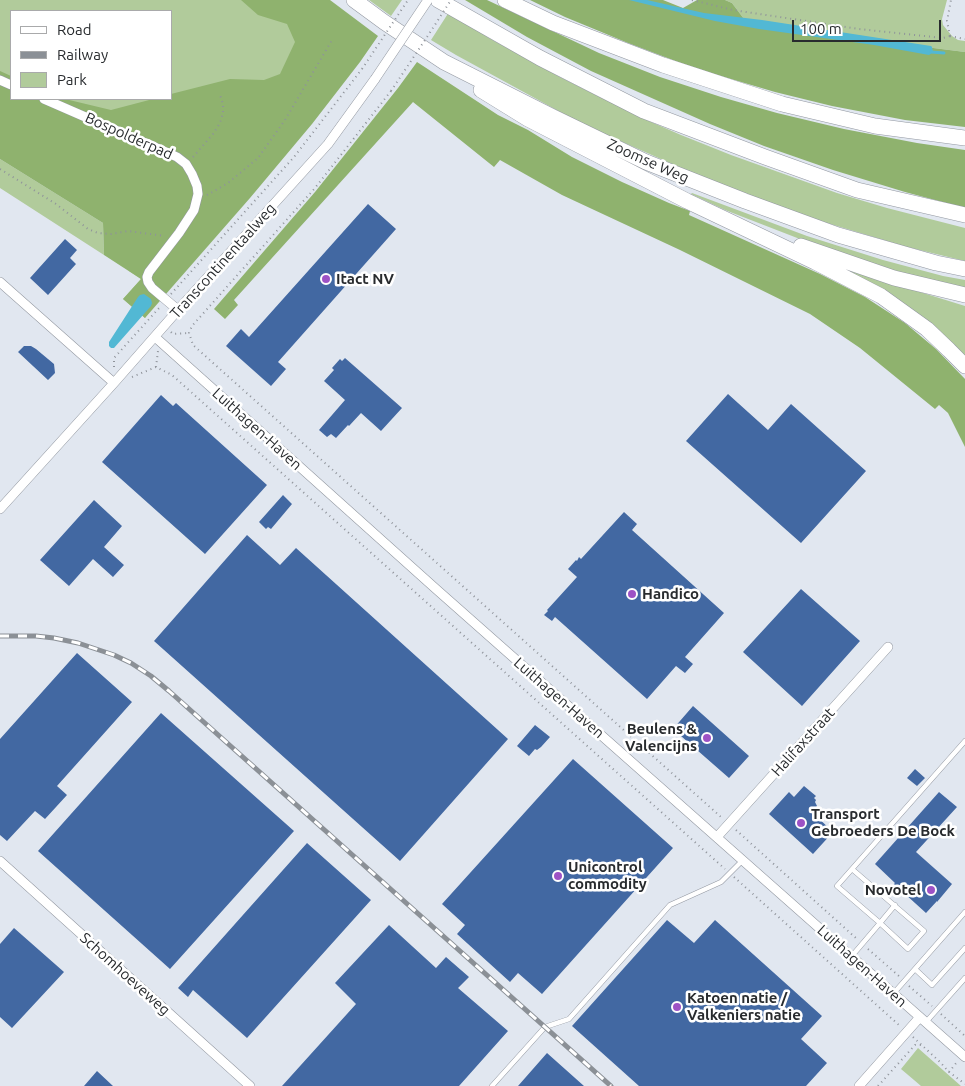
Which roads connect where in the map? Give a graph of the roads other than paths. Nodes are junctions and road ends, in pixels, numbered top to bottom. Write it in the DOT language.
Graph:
graph roads {
  1 [pos="354,0"];
  2 [pos="428,0"];
  3 [pos="438,0"];
  4 [pos="505,0"];
  5 [pos="444,62"];
  6 [pos="46,100"];
  7 [pos="965,138"];
  8 [pos="965,215"];
  9 [pos="724,218"];
  10 [pos="965,269"];
  11 [pos="0,282"];
  12 [pos="965,295"];
  13 [pos="178,310"];
  14 [pos="155,337"];
  15 [pos="965,366"];
  16 [pos="114,384"];
  17 [pos="0,509"];
  18 [pos="888,648"];
  19 [pos="965,742"];
  20 [pos="717,837"];
  21 [pos="742,860"];
  22 [pos="0,862"];
  23 [pos="852,869"];
  24 [pos="895,905"];
  25 [pos="965,912"];
  26 [pos="880,923"];
  27 [pos="965,948"];
  28 [pos="851,956"];
  29 [pos="915,969"];
  30 [pos="965,978"];
  31 [pos="893,994"];
  32 [pos="923,1020"];
  33 [pos="965,1057"];
  34 [pos="250,1086"];
  35 [pos="492,1086"];
  36 [pos="859,1086"];
  1 -- 5 [label="highway, Zoomse Weg"];
  2 -- 13 [label="street, Transcontinentaalweg, bridge"];
  3 -- 8 [label="highway"];
  4 -- 7 [label="highway"];
  5 -- 9 [label="highway"];
  5 -- 10 [label="highway, Zoomse Weg"];
  6 -- 13 [label="street, Bospolderpad"];
  9 -- 12 [label="highway"];
  9 -- 15 [label="highway"];
  11 -- 16 [label="street"];
  13 -- 14 [label="street, Transcontinentaalweg"];
  14 -- 16 [label="street, Transcontinentaalweg"];
  14 -- 20 [label="street, Luithagen-Haven"];
  16 -- 17 [label="street, Transcontinentaalweg"];
  18 -- 20 [label="street, Halifaxstraat"];
  19 -- 23 [label="lane"];
  20 -- 21 [label="street, Luithagen-Haven"];
  21 -- 28 [label="street, Luithagen-Haven"];
  21 -- 35 [label="lane"];
  22 -- 34 [label="street, Schomhoeveweg"];
  23 -- 24 [label="lane"];
  23 -- 26 [label="lane"];
  24 -- 26 [label="lane"];
  24 -- 26 [label="lane"];
  25 -- 29 [label="lane"];
  26 -- 28 [label="lane"];
  27 -- 29 [label="lane"];
  28 -- 31 [label="street, Luithagen-Haven"];
  29 -- 31 [label="lane"];
  30 -- 32 [label="lane"];
  31 -- 32 [label="street, Luithagen-Haven"];
  32 -- 33 [label="street, Luithagen-Haven"];
  32 -- 36 [label="street"];
}
